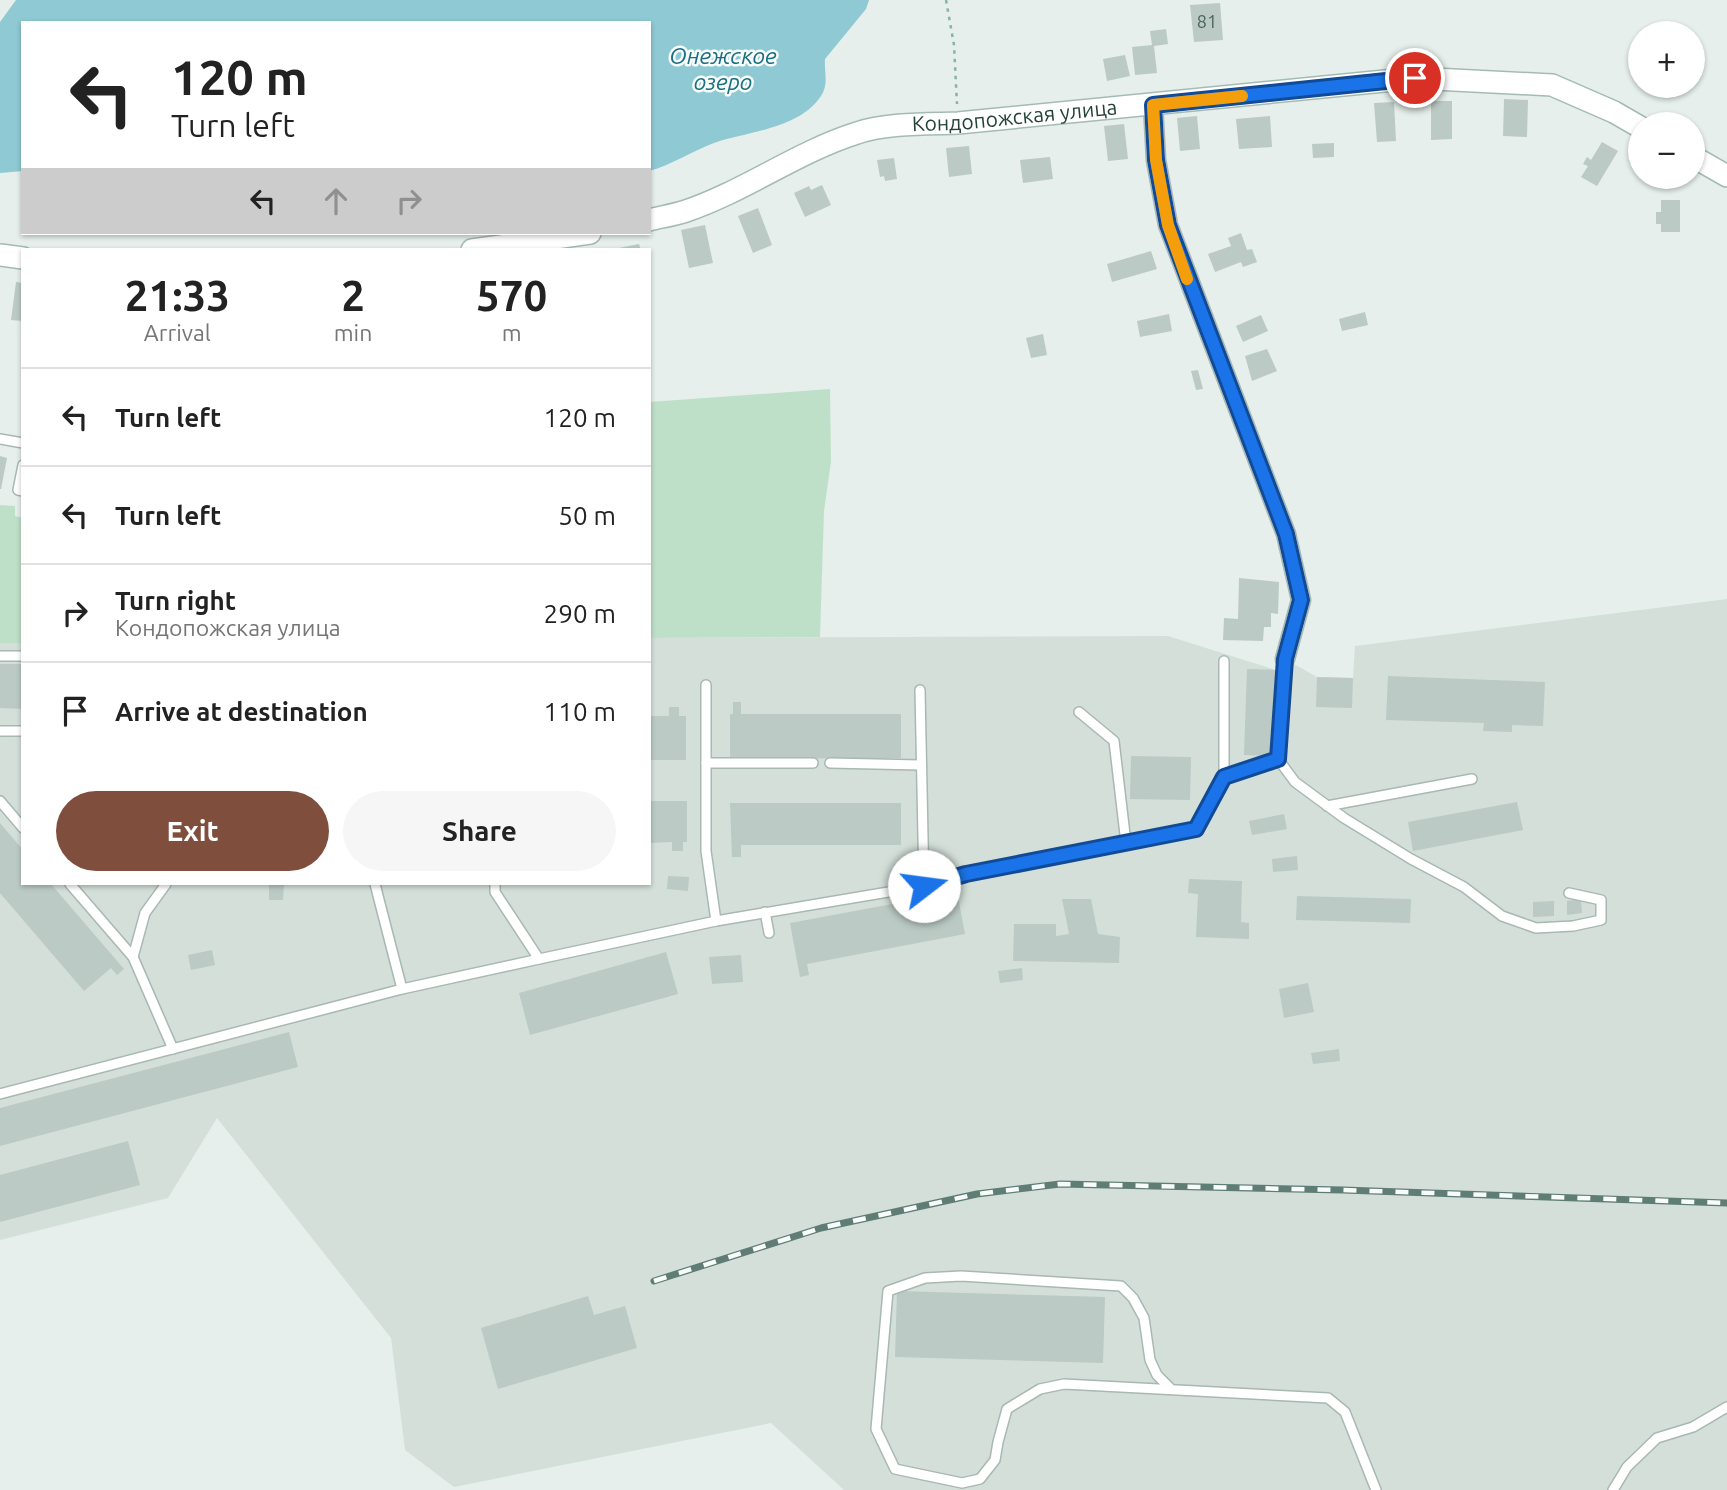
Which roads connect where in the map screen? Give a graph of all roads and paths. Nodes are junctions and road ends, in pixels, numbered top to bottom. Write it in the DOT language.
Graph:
graph roads {
  1 [pos="946,0"];
  2 [pos="1153,105"];
  3 [pos="1628,120"];
  4 [pos="958,123"];
  5 [pos="1705,163"];
  6 [pos="1727,176"];
  7 [pos="651,219"];
  8 [pos="576,235"];
  9 [pos="486,248"];
  10 [pos="0,255"];
  11 [pos="21,258"];
  12 [pos="0,439"];
  13 [pos="21,443"];
  14 [pos="21,475"];
  15 [pos="21,491"];
  16 [pos="0,656"];
  17 [pos="21,656"];
  18 [pos="1285,659"];
  19 [pos="1224,661"];
  20 [pos="706,685"];
  21 [pos="920,691"];
  22 [pos="1079,712"];
  23 [pos="0,731"];
  24 [pos="21,731"];
  25 [pos="1278,759"];
  26 [pos="706,763"];
  27 [pos="813,763"];
  28 [pos="830,763"];
  29 [pos="920,765"];
  30 [pos="1224,777"];
  31 [pos="1472,779"];
  32 [pos="0,801"];
  33 [pos="1327,806"];
  34 [pos="21,826"];
  35 [pos="1126,844"];
  36 [pos="71,885"];
  37 [pos="165,885"];
  38 [pos="375,885"];
  39 [pos="495,885"];
  40 [pos="924,886"];
  41 [pos="1569,892"];
  42 [pos="765,912"];
  43 [pos="716,921"];
  44 [pos="769,933"];
  45 [pos="133,957"];
  46 [pos="539,958"];
  47 [pos="402,989"];
  48 [pos="173,1049"];
  49 [pos="0,1094"];
  50 [pos="1171,1389"];
  51 [pos="1727,1407"];
  52 [pos="1376,1490"];
  53 [pos="1613,1490"];
  1 -- 4 [label="path"];
  2 -- 3 [label="street, Кондопожская улица"];
  2 -- 4 [label="street, Кондопожская улица"];
  2 -- 18 [label="street"];
  4 -- 7 [label="street, Кондопожская улица"];
  5 -- 6 [label="street"];
  8 -- 9 [label="street"];
  10 -- 11 [label="street"];
  12 -- 13 [label="lane"];
  14 -- 15 [label="lane"];
  16 -- 17 [label="lane"];
  18 -- 25 [label="lane"];
  19 -- 30 [label="lane"];
  20 -- 26 [label="lane"];
  21 -- 29 [label="lane"];
  22 -- 35 [label="lane"];
  23 -- 24 [label="lane"];
  25 -- 30 [label="lane"];
  25 -- 33 [label="lane"];
  26 -- 27 [label="lane"];
  26 -- 43 [label="lane"];
  28 -- 29 [label="lane"];
  29 -- 40 [label="lane"];
  30 -- 35 [label="lane"];
  31 -- 33 [label="lane"];
  32 -- 34 [label="lane"];
  33 -- 41 [label="lane"];
  35 -- 40 [label="lane"];
  36 -- 45 [label="lane"];
  37 -- 45 [label="lane"];
  38 -- 47 [label="lane"];
  39 -- 46 [label="lane"];
  40 -- 42 [label="lane"];
  42 -- 43 [label="lane"];
  42 -- 44 [label="lane"];
  43 -- 46 [label="lane"];
  45 -- 48 [label="lane"];
  46 -- 47 [label="lane"];
  47 -- 48 [label="lane"];
  48 -- 49 [label="lane"];
  50 -- 50 [label="lane"];
  50 -- 52 [label="lane"];
  51 -- 53 [label="lane"];
}
